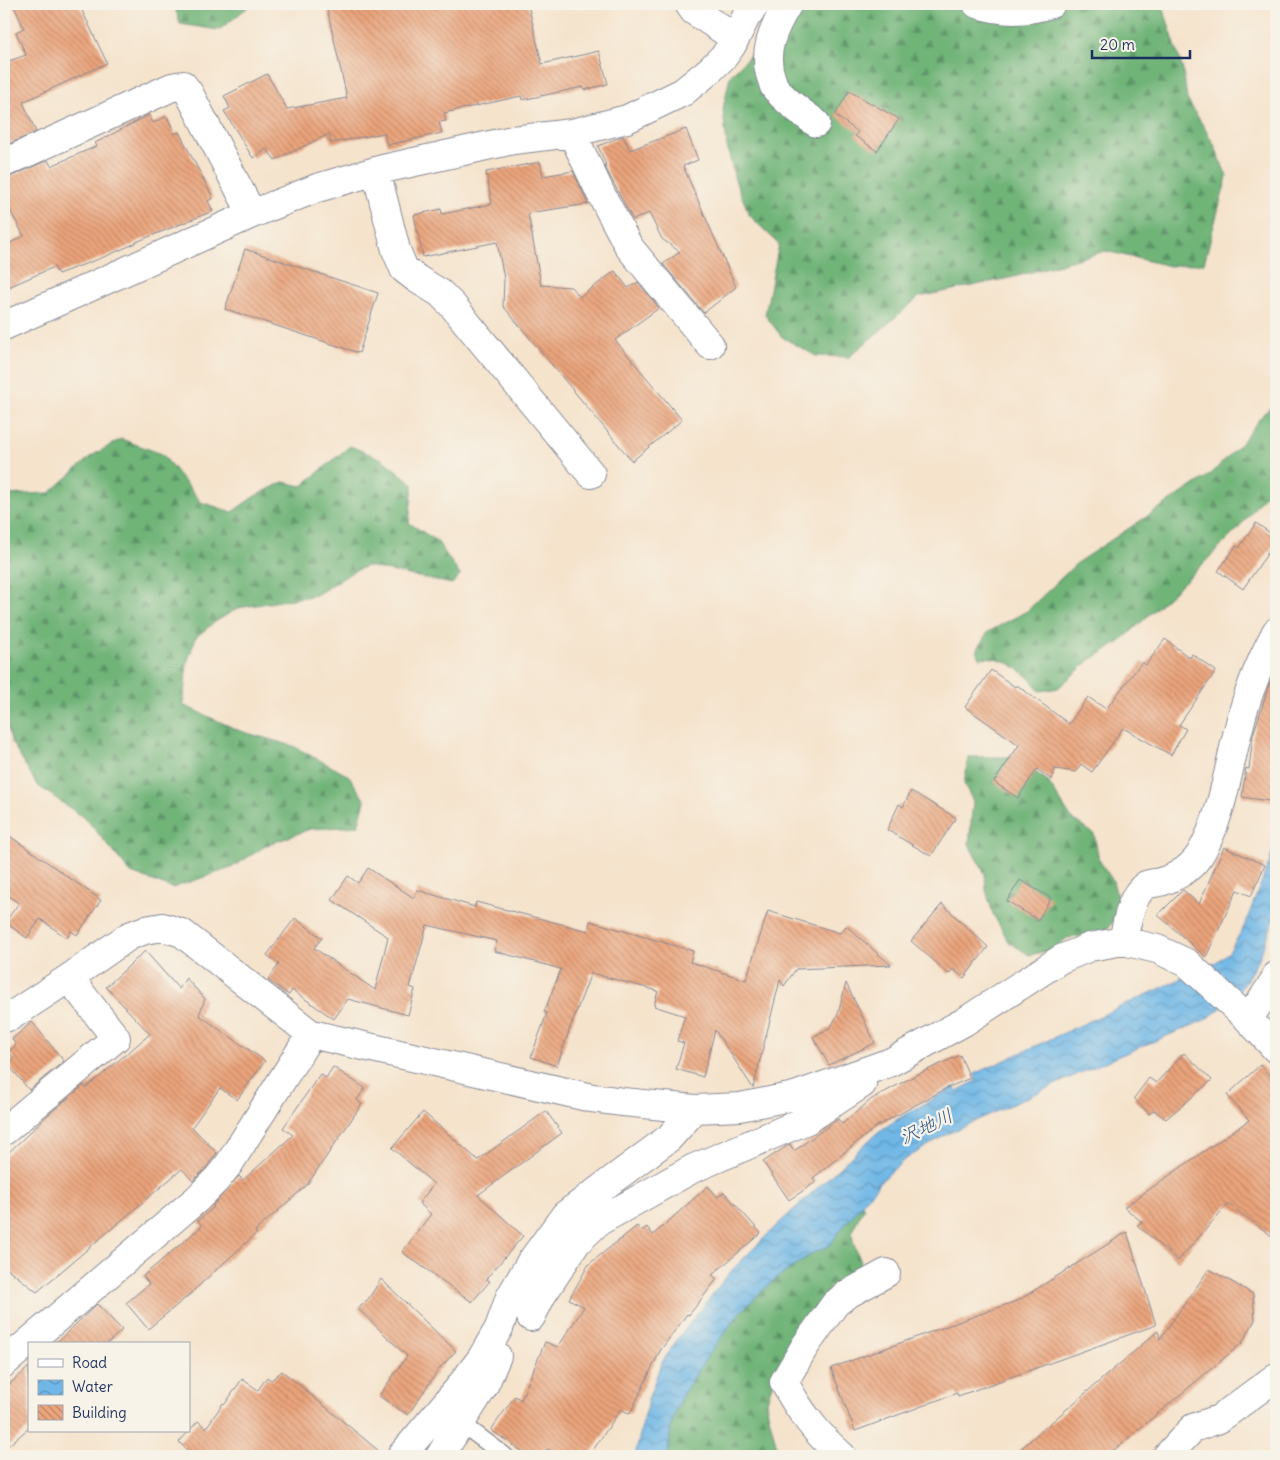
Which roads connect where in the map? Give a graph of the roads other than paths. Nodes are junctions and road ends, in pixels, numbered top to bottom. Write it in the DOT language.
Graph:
graph roads {
  1 [pos="689,4"];
  2 [pos="756,4"];
  3 [pos="788,4"];
  4 [pos="977,4"];
  5 [pos="1051,4"];
  6 [pos="735,38"];
  7 [pos="816,123"];
  8 [pos="572,132"];
  9 [pos="4,163"];
  10 [pos="376,171"];
  11 [pos="252,214"];
  12 [pos="4,326"];
  13 [pos="710,345"];
  14 [pos="591,474"];
  15 [pos="1276,632"];
  16 [pos="1123,941"];
  17 [pos="1276,976"];
  18 [pos="69,978"];
  19 [pos="1242,1013"];
  20 [pos="4,1018"];
  21 [pos="311,1034"];
  22 [pos="1276,1049"];
  23 [pos="891,1062"];
  24 [pos="695,1109"];
  25 [pos="4,1131"];
  26 [pos="886,1273"];
  27 [pos="531,1317"];
  28 [pos="499,1328"];
  29 [pos="29,1342"];
  30 [pos="28,1343"];
  31 [pos="4,1363"];
  32 [pos="1276,1377"];
  33 [pos="462,1423"];
  34 [pos="401,1456"];
  35 [pos="440,1456"];
  36 [pos="505,1456"];
  37 [pos="842,1456"];
  38 [pos="1167,1456"];
  1 -- 6 [label="street"];
  2 -- 6 [label="street"];
  3 -- 7 [label="street"];
  4 -- 5 [label="street"];
  6 -- 8 [label="street"];
  8 -- 10 [label="street"];
  8 -- 13 [label="street"];
  9 -- 11 [label="street"];
  10 -- 11 [label="street"];
  10 -- 14 [label="street"];
  11 -- 12 [label="street"];
  15 -- 16 [label="street"];
  16 -- 19 [label="street"];
  16 -- 23 [label="street"];
  17 -- 19 [label="street"];
  18 -- 20 [label="street"];
  18 -- 21 [label="street"];
  18 -- 25 [label="street"];
  19 -- 22 [label="street"];
  21 -- 24 [label="street"];
  21 -- 29 [label="street"];
  23 -- 24 [label="street"];
  23 -- 27 [label="street"];
  24 -- 28 [label="street"];
  26 -- 37 [label="street"];
  28 -- 33 [label="street"];
  28 -- 34 [label="street"];
  30 -- 31 [label="street"];
  32 -- 38 [label="street"];
  33 -- 35 [label="street"];
  33 -- 36 [label="lane"];
}
